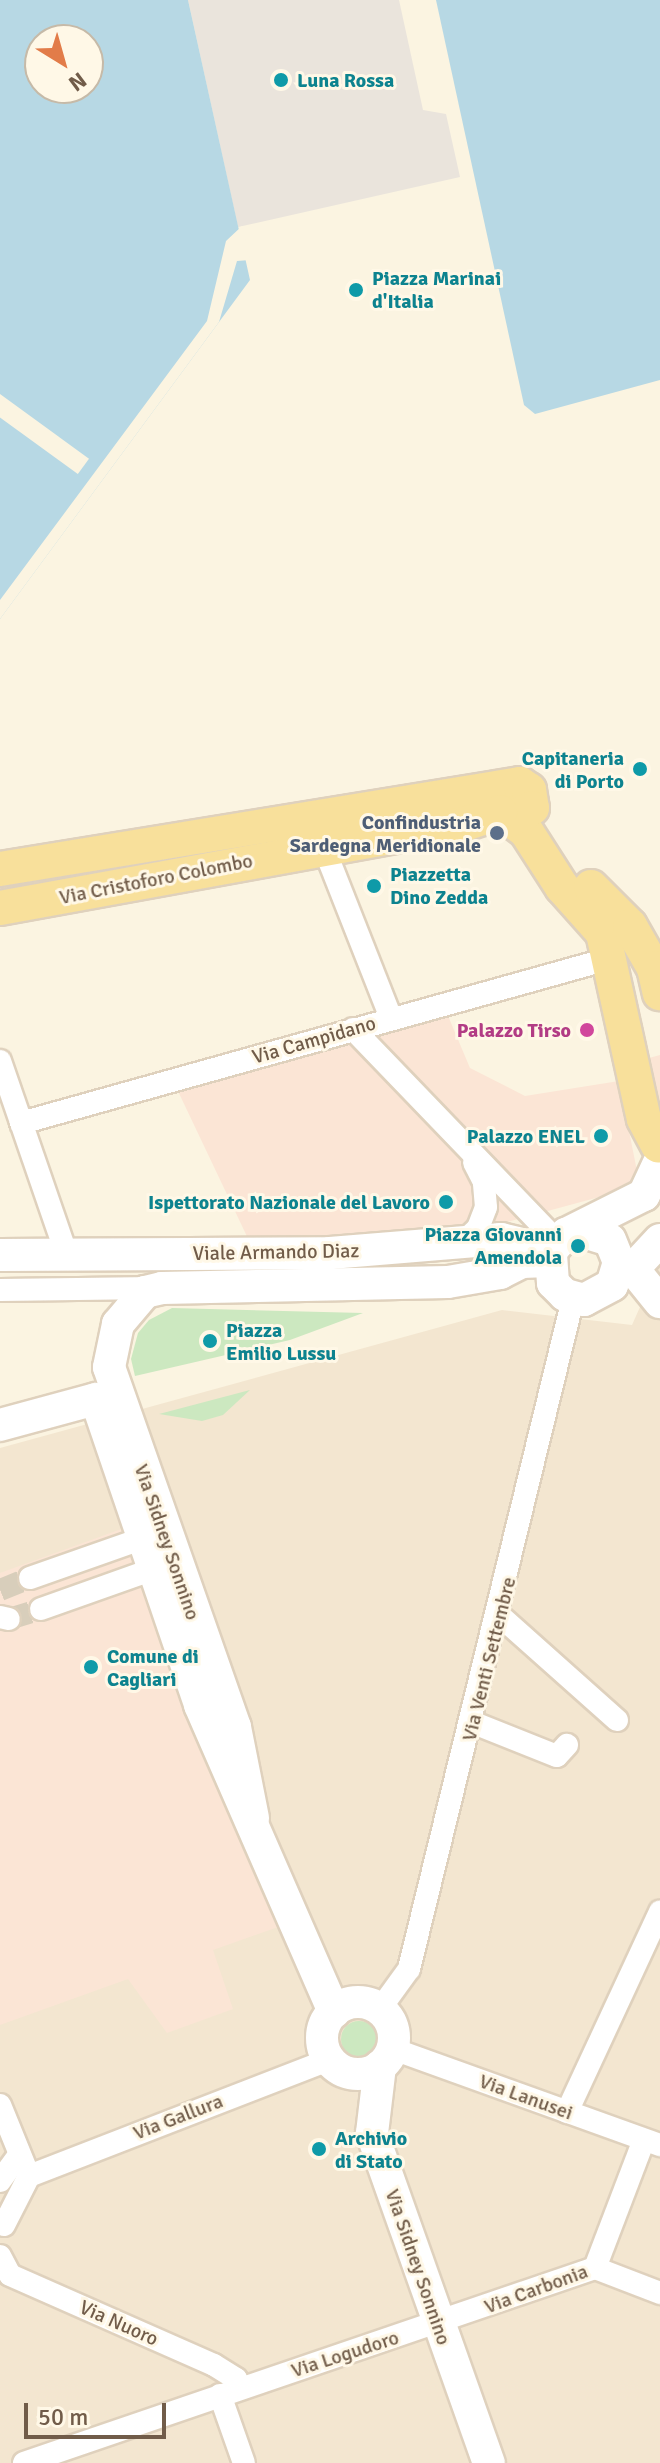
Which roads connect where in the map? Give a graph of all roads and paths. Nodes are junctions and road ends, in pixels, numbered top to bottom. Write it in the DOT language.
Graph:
graph roads {
  1 [pos="512,805"];
  2 [pos="324,848"];
  3 [pos="0,869"];
  4 [pos="0,908"];
  5 [pos="608,959"];
  6 [pos="660,993"];
  7 [pos="391,1018"];
  8 [pos="353,1029"];
  9 [pos="0,1061"];
  10 [pos="21,1123"];
  11 [pos="467,1151"];
  12 [pos="659,1155"];
  13 [pos="660,1209"];
  14 [pos="660,1239"];
  15 [pos="460,1245"];
  16 [pos="558,1246"];
  17 [pos="614,1247"];
  18 [pos="66,1253"];
  19 [pos="0,1255"];
  20 [pos="612,1285"];
  21 [pos="162,1288"];
  22 [pos="0,1290"];
  23 [pos="573,1299"];
  24 [pos="660,1302"];
  25 [pos="105,1405"];
  26 [pos="0,1425"];
  27 [pos="0,1437"];
  28 [pos="141,1539"];
  29 [pos="151,1570"];
  30 [pos="30,1578"];
  31 [pos="41,1609"];
  32 [pos="499,1615"];
  33 [pos="617,1720"];
  34 [pos="474,1723"];
  35 [pos="567,1745"];
  36 [pos="253,1818"];
  37 [pos="660,1912"];
  38 [pos="380,2009"];
  39 [pos="334,2012"];
  40 [pos="387,2058"];
  41 [pos="328,2060"];
  42 [pos="0,2105"];
  43 [pos="567,2112"];
  44 [pos="652,2142"];
  45 [pos="19,2155"];
  46 [pos="29,2176"];
  47 [pos="0,2181"];
  48 [pos="1,2227"];
  49 [pos="0,2256"];
  50 [pos="595,2268"];
  51 [pos="660,2293"];
  52 [pos="439,2324"];
  53 [pos="230,2392"];
  54 [pos="24,2463"];
  55 [pos="244,2463"];
  56 [pos="489,2463"];
  1 -- 2 [label="main road, Via Cristoforo Colombo"];
  1 -- 3 [label="main road, Via Cristoforo Colombo"];
  1 -- 5 [label="main road"];
  1 -- 6 [label="main road"];
  2 -- 4 [label="main road, Via Cristoforo Colombo"];
  2 -- 7 [label="street"];
  5 -- 7 [label="street, Via Campidano"];
  5 -- 12 [label="main road"];
  7 -- 8 [label="street, Via Campidano"];
  8 -- 10 [label="street, Via Campidano"];
  8 -- 11 [label="street"];
  9 -- 10 [label="street"];
  10 -- 18 [label="street"];
  11 -- 15 [label="street"];
  11 -- 16 [label="street"];
  12 -- 16 [label="main road"];
  13 -- 17 [label="main road"];
  14 -- 17 [label="main road"];
  14 -- 24 [label="main road"];
  15 -- 16 [label="main road, Viale Armando Diaz"];
  15 -- 18 [label="main road, Viale Armando Diaz"];
  16 -- 17 [label="main road"];
  16 -- 21 [label="main road, Viale Armando Diaz"];
  16 -- 23 [label="main road"];
  17 -- 20 [label="main road"];
  18 -- 19 [label="main road, Viale Armando Diaz"];
  20 -- 23 [label="main road"];
  20 -- 24 [label="main road"];
  21 -- 22 [label="street, Viale Armando Diaz"];
  21 -- 25 [label="main road, Via Sidney Sonnino"];
  23 -- 32 [label="street, Via Venti Settembre"];
  25 -- 26 [label="main road"];
  25 -- 27 [label="main road"];
  25 -- 28 [label="main road, Via Sidney Sonnino"];
  25 -- 36 [label="main road, Via Sidney Sonnino"];
  28 -- 29 [label="main road, Via Sidney Sonnino"];
  28 -- 30 [label="street"];
  29 -- 31 [label="street"];
  29 -- 36 [label="main road, Via Sidney Sonnino"];
  32 -- 33 [label="street"];
  32 -- 34 [label="street, Via Venti Settembre"];
  34 -- 35 [label="street"];
  34 -- 38 [label="street, Via Venti Settembre"];
  36 -- 39 [label="main road, Via Sidney Sonnino"];
  37 -- 43 [label="street"];
  38 -- 39 [label="main road"];
  38 -- 40 [label="main road"];
  39 -- 41 [label="main road"];
  40 -- 41 [label="main road"];
  40 -- 43 [label="street, Via Lanusei"];
  40 -- 52 [label="main road, Via Sidney Sonnino"];
  41 -- 46 [label="street, Via Gallura"];
  42 -- 45 [label="street"];
  43 -- 44 [label="street, Via Lanusei"];
  44 -- 50 [label="street, Via Carbonia"];
  45 -- 46 [label="street"];
  45 -- 47 [label="street"];
  46 -- 48 [label="street"];
  49 -- 53 [label="street, Via Nuoro"];
  50 -- 51 [label="street"];
  50 -- 52 [label="street, Via Carbonia"];
  52 -- 53 [label="street, Via Logudoro"];
  52 -- 56 [label="main road, Via Sidney Sonnino"];
  53 -- 54 [label="street, Via Logudoro"];
  53 -- 55 [label="street"];
}
